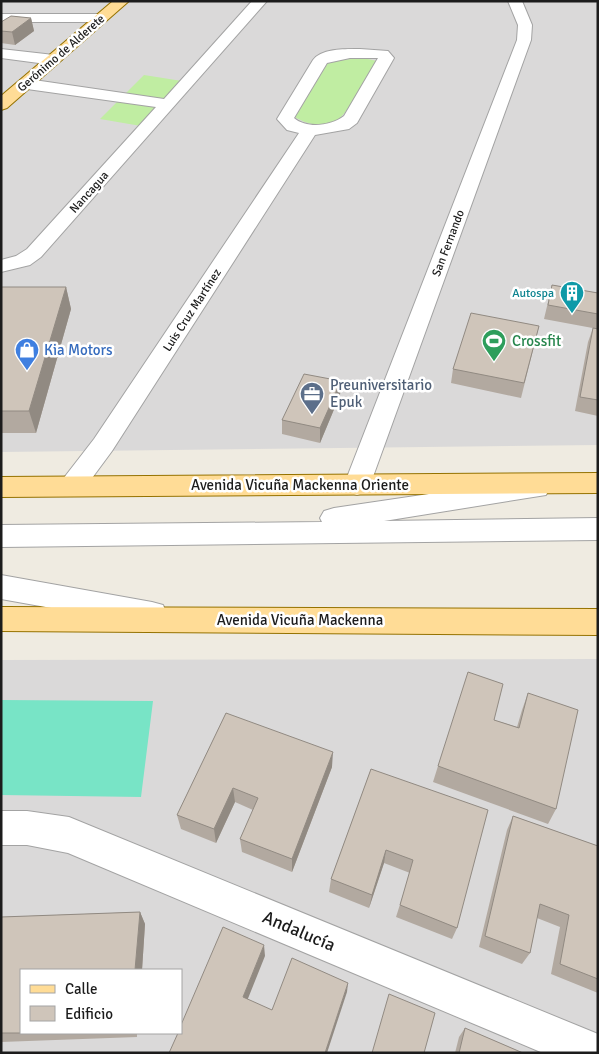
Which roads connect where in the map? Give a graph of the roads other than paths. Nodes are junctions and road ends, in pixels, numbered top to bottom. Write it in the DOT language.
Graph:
graph roads {
  1 [pos="122,1"];
  2 [pos="260,1"];
  3 [pos="515,1"];
  4 [pos="1,18"];
  5 [pos="102,18"];
  6 [pos="1,53"];
  7 [pos="54,60"];
  8 [pos="26,84"];
  9 [pos="167,104"];
  10 [pos="1,106"];
  11 [pos="309,131"];
  12 [pos="1,266"];
  13 [pos="598,483"];
  14 [pos="565,484"];
  15 [pos="357,485"];
  16 [pos="72,486"];
  17 [pos="1,487"];
  18 [pos="598,529"];
  19 [pos="231,533"];
  20 [pos="1,536"];
  21 [pos="1,587"];
  22 [pos="181,619"];
  23 [pos="1,620"];
  24 [pos="598,622"];
  25 [pos="1,828"];
  26 [pos="593,1053"];
  1 -- 5 [label="main road, Gerónimo de Alderete"];
  2 -- 9 [label="street, Nancagua"];
  3 -- 15 [label="street, San Fernando"];
  4 -- 5 [label="street"];
  5 -- 7 [label="main road, Gerónimo de Alderete"];
  6 -- 7 [label="street"];
  7 -- 8 [label="main road, Gerónimo de Alderete"];
  8 -- 9 [label="street"];
  8 -- 10 [label="main road, Gerónimo de Alderete"];
  9 -- 12 [label="street, Nancagua"];
  11 -- 11 [label="street"];
  11 -- 16 [label="street, Luis Cruz Martínez"];
  13 -- 14 [label="main road, Avenida Vicuña Mackenna Oriente"];
  14 -- 15 [label="main road, Avenida Vicuña Mackenna Oriente"];
  14 -- 19 [label="street"];
  15 -- 16 [label="main road, Avenida Vicuña Mackenna Oriente"];
  16 -- 17 [label="main road, Avenida Vicuña Mackenna Oriente"];
  18 -- 19 [label="street"];
  19 -- 20 [label="street"];
  21 -- 22 [label="street"];
  22 -- 23 [label="main road, Avenida Vicuña Mackenna"];
  22 -- 24 [label="main road, Avenida Vicuña Mackenna"];
  25 -- 26 [label="street, Andalucía"];
}
